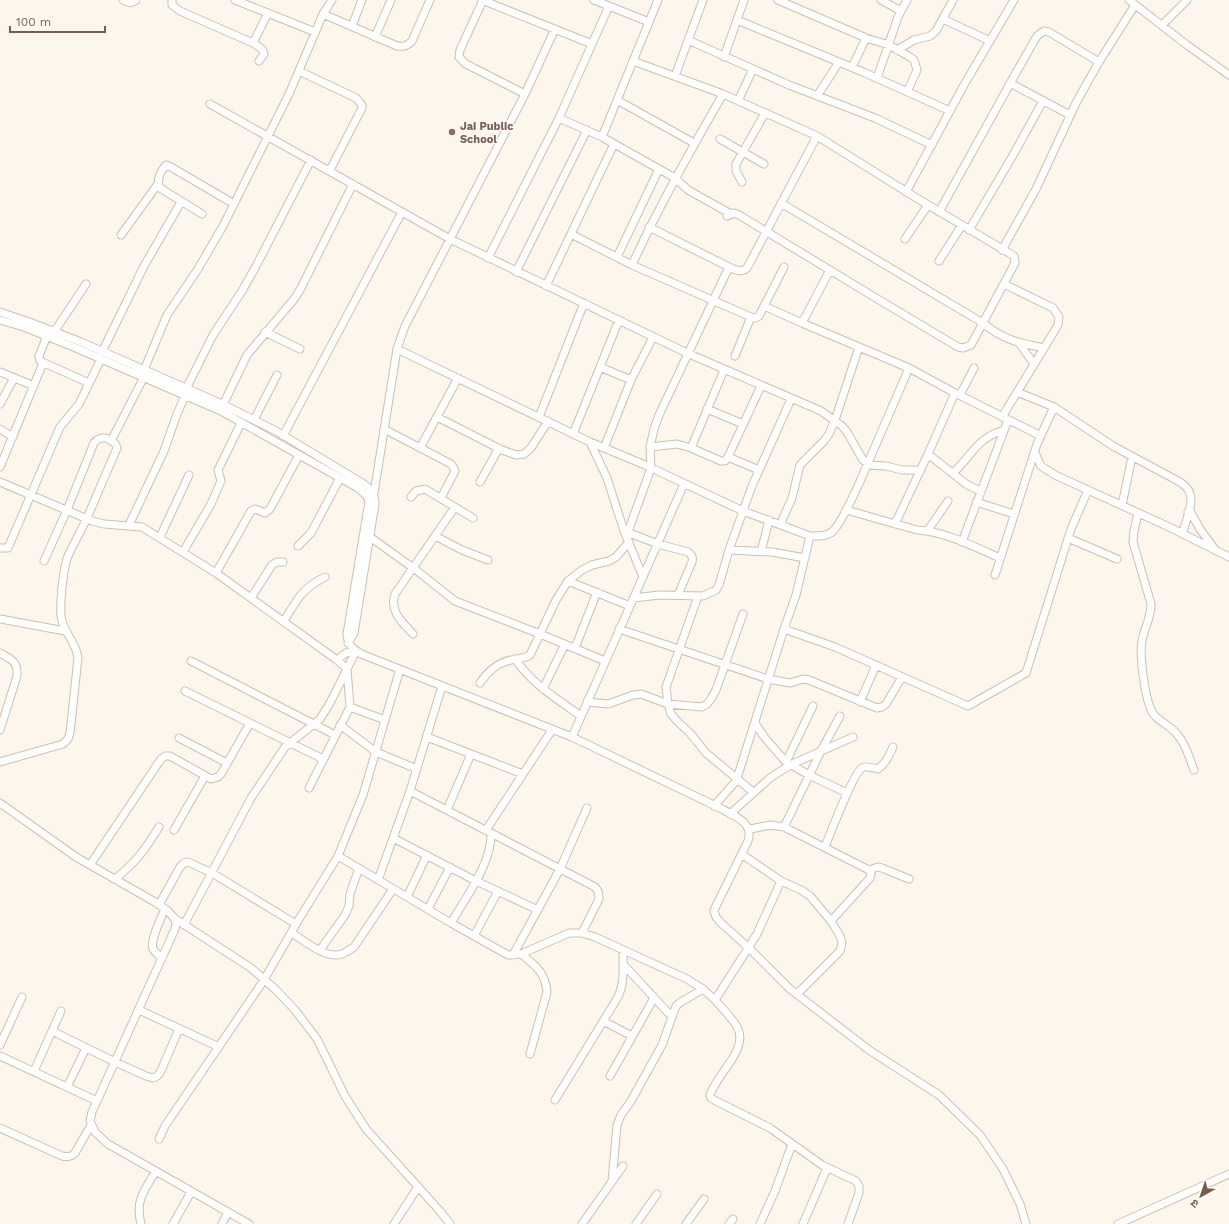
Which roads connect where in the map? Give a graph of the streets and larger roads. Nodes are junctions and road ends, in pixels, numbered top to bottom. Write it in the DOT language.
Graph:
graph roads {
  1 [pos="123,0"];
  2 [pos="136,0"];
  3 [pos="172,0"];
  4 [pos="235,0"];
  5 [pos="332,0"];
  6 [pos="362,0"];
  7 [pos="391,0"];
  8 [pos="430,0"];
  9 [pos="482,0"];
  10 [pos="594,0"];
  11 [pos="658,0"];
  12 [pos="703,0"];
  13 [pos="744,0"];
  14 [pos="778,0"];
  15 [pos="881,0"];
  16 [pos="907,0"];
  17 [pos="953,0"];
  18 [pos="1014,0"];
  19 [pos="1129,0"];
  20 [pos="1178,0"];
  21 [pos="1187,0"];
  22 [pos="1135,5"];
  23 [pos="609,6"];
  24 [pos="901,11"];
  25 [pos="268,12"];
  26 [pos="323,14"];
  27 [pos="1172,14"];
  28 [pos="943,19"];
  29 [pos="737,20"];
  30 [pos="649,22"];
  31 [pos="1162,25"];
  32 [pos="352,26"];
  33 [pos="555,29"];
  34 [pos="316,32"];
  35 [pos="375,37"];
  36 [pos="866,38"];
  37 [pos="688,40"];
  38 [pos="990,41"];
  39 [pos="253,43"];
  40 [pos="592,44"];
  41 [pos="889,45"];
  42 [pos="897,50"];
  43 [pos="724,57"];
  44 [pos="259,61"];
  45 [pos="633,61"];
  46 [pos="840,62"];
  47 [pos="1099,62"];
  48 [pos="852,67"];
  49 [pos="753,69"];
  50 [pos="299,71"];
  51 [pos="1229,74"];
  52 [pos="675,76"];
  53 [pos="877,78"];
  54 [pos="1010,83"];
  55 [pos="907,92"];
  56 [pos="525,94"];
  57 [pos="723,94"];
  58 [pos="817,96"];
  59 [pos="617,100"];
  60 [pos="738,101"];
  61 [pos="1043,101"];
  62 [pos="210,104"];
  63 [pos="950,112"];
  64 [pos="765,113"];
  65 [pos="1070,115"];
  66 [pos="559,118"];
  67 [pos="587,130"];
  68 [pos="817,136"];
  69 [pos="268,137"];
  70 [pos="602,137"];
  71 [pos="720,138"];
  72 [pos="694,143"];
  73 [pos="614,144"];
  74 [pos="932,145"];
  75 [pos="743,152"];
  76 [pos="311,160"];
  77 [pos="764,164"];
  78 [pos="659,169"];
  79 [pos="330,170"];
  80 [pos="675,178"];
  81 [pos="742,182"];
  82 [pos="158,184"];
  83 [pos="353,184"];
  84 [pos="906,192"];
  85 [pos="181,202"];
  86 [pos="781,202"];
  87 [pos="234,204"];
  88 [pos="928,205"];
  89 [pos="402,212"];
  90 [pos="939,212"];
  91 [pos="202,214"];
  92 [pos="962,225"];
  93 [pos="649,227"];
  94 [pos="969,230"];
  95 [pos="766,232"];
  96 [pos="571,234"];
  97 [pos="121,235"];
  98 [pos="450,239"];
  99 [pos="905,240"];
  100 [pos="1002,250"];
  101 [pos="617,257"];
  102 [pos="488,258"];
  103 [pos="939,261"];
  104 [pos="632,265"];
  105 [pos="729,267"];
  106 [pos="784,267"];
  107 [pos="830,270"];
  108 [pos="516,272"];
  109 [pos="86,284"];
  110 [pos="1004,284"];
  111 [pos="546,286"];
  112 [pos="713,301"];
  113 [pos="584,303"];
  114 [pos="764,306"];
  115 [pos="0,312"];
  116 [pos="751,317"];
  117 [pos="0,320"];
  118 [pos="620,320"];
  119 [pos="802,323"];
  120 [pos="983,323"];
  121 [pos="54,332"];
  122 [pos="265,332"];
  123 [pos="47,336"];
  124 [pos="653,337"];
  125 [pos="1019,343"];
  126 [pos="860,347"];
  127 [pos="1044,348"];
  128 [pos="300,349"];
  129 [pos="397,349"];
  130 [pos="687,353"];
  131 [pos="102,355"];
  132 [pos="734,356"];
  133 [pos="43,363"];
  134 [pos="1034,364"];
  135 [pos="600,367"];
  136 [pos="909,368"];
  137 [pos="974,368"];
  138 [pos="724,370"];
  139 [pos="0,372"];
  140 [pos="144,374"];
  141 [pos="276,375"];
  142 [pos="14,378"];
  143 [pos="458,378"];
  144 [pos="631,380"];
  145 [pos="90,383"];
  146 [pos="34,386"];
  147 [pos="761,386"];
  148 [pos="185,392"];
  149 [pos="1017,392"];
  150 [pos="957,394"];
  151 [pos="792,399"];
  152 [pos="0,404"];
  153 [pos="223,405"];
  154 [pos="1054,407"];
  155 [pos="707,409"];
  156 [pos="539,417"];
  157 [pos="437,418"];
  158 [pos="1005,418"];
  159 [pos="254,420"];
  160 [pos="835,420"];
  161 [pos="548,421"];
  162 [pos="241,423"];
  163 [pos="743,424"];
  164 [pos="0,429"];
  165 [pos="384,429"];
  166 [pos="1004,430"];
  167 [pos="573,434"];
  168 [pos="283,436"];
  169 [pos="1041,436"];
  170 [pos="12,437"];
  171 [pos="111,441"];
  172 [pos="590,442"];
  173 [pos="650,447"];
  174 [pos="420,448"];
  175 [pos="499,448"];
  176 [pos="604,448"];
  177 [pos="691,448"];
  178 [pos="1034,453"];
  179 [pos="928,454"];
  180 [pos="299,455"];
  181 [pos="1132,457"];
  182 [pos="728,458"];
  183 [pos="868,464"];
  184 [pos="0,467"];
  185 [pos="651,468"];
  186 [pos="759,470"];
  187 [pos="921,470"];
  188 [pos="953,473"];
  189 [pos="189,475"];
  190 [pos="340,478"];
  191 [pos="0,482"];
  192 [pos="480,482"];
  193 [pos="684,484"];
  194 [pos="1088,490"];
  195 [pos="980,491"];
  196 [pos="374,493"];
  197 [pos="31,495"];
  198 [pos="411,497"];
  199 [pos="441,498"];
  200 [pos="948,501"];
  201 [pos="976,502"];
  202 [pos="1122,505"];
  203 [pos="455,506"];
  204 [pos="67,510"];
  205 [pos="846,510"];
  206 [pos="742,511"];
  207 [pos="1188,512"];
  208 [pos="1138,513"];
  209 [pos="1014,514"];
  210 [pos="87,518"];
  211 [pos="473,518"];
  212 [pos="769,520"];
  213 [pos="895,524"];
  214 [pos="129,525"];
  215 [pos="780,525"];
  216 [pos="928,530"];
  217 [pos="626,531"];
  218 [pos="1182,534"];
  219 [pos="435,536"];
  220 [pos="810,536"];
  221 [pos="160,537"];
  222 [pos="370,537"];
  223 [pos="1068,538"];
  224 [pos="629,542"];
  225 [pos="962,542"];
  226 [pos="658,544"];
  227 [pos="298,546"];
  228 [pos="0,548"];
  229 [pos="729,550"];
  230 [pos="1216,551"];
  231 [pos="183,552"];
  232 [pos="761,552"];
  233 [pos="1229,557"];
  234 [pos="805,558"];
  235 [pos="1000,558"];
  236 [pos="1117,559"];
  237 [pos="488,560"];
  238 [pos="44,561"];
  239 [pos="283,562"];
  240 [pos="413,568"];
  241 [pos="216,573"];
  242 [pos="995,575"];
  243 [pos="325,577"];
  244 [pos="643,577"];
  245 [pos="568,581"];
  246 [pos="597,592"];
  247 [pos="678,595"];
  248 [pos="698,596"];
  249 [pos="251,598"];
  250 [pos="634,598"];
  251 [pos="630,606"];
  252 [pos="743,614"];
  253 [pos="0,619"];
  254 [pos="284,621"];
  255 [pos="619,629"];
  256 [pos="784,629"];
  257 [pos="65,631"];
  258 [pos="414,634"];
  259 [pos="540,634"];
  260 [pos="348,643"];
  261 [pos="565,644"];
  262 [pos="575,648"];
  263 [pos="678,650"];
  264 [pos="356,651"];
  265 [pos="0,653"];
  266 [pos="515,659"];
  267 [pos="337,660"];
  268 [pos="191,661"];
  269 [pos="605,661"];
  270 [pos="725,665"];
  271 [pos="876,665"];
  272 [pos="347,669"];
  273 [pos="400,669"];
  274 [pos="902,677"];
  275 [pos="768,679"];
  276 [pos="480,683"];
  277 [pos="442,686"];
  278 [pos="543,689"];
  279 [pos="185,691"];
  280 [pos="587,702"];
  281 [pos="860,702"];
  282 [pos="668,704"];
  283 [pos="814,706"];
  284 [pos="350,707"];
  285 [pos="581,716"];
  286 [pos="840,716"];
  287 [pos="385,720"];
  288 [pos="250,722"];
  289 [pos="755,723"];
  290 [pos="315,724"];
  291 [pos="340,725"];
  292 [pos="0,730"];
  293 [pos="552,730"];
  294 [pos="335,735"];
  295 [pos="426,737"];
  296 [pos="572,737"];
  297 [pos="853,737"];
  298 [pos="179,738"];
  299 [pos="290,742"];
  300 [pos="893,747"];
  301 [pos="821,751"];
  302 [pos="376,752"];
  303 [pos="471,754"];
  304 [pos="323,759"];
  305 [pos="0,762"];
  306 [pos="227,763"];
  307 [pos="788,764"];
  308 [pos="417,769"];
  309 [pos="1194,770"];
  310 [pos="523,774"];
  311 [pos="809,775"];
  312 [pos="205,776"];
  313 [pos="737,779"];
  314 [pos="309,788"];
  315 [pos="410,791"];
  316 [pos="753,792"];
  317 [pos="848,793"];
  318 [pos="0,803"];
  319 [pos="714,806"];
  320 [pos="587,808"];
  321 [pos="447,810"];
  322 [pos="730,814"];
  323 [pos="159,827"];
  324 [pos="784,827"];
  325 [pos="174,830"];
  326 [pos="750,830"];
  327 [pos="488,831"];
  328 [pos="393,838"];
  329 [pos="825,847"];
  330 [pos="427,855"];
  331 [pos="742,855"];
  332 [pos="338,856"];
  333 [pos="90,865"];
  334 [pos="450,866"];
  335 [pos="359,868"];
  336 [pos="560,869"];
  337 [pos="869,870"];
  338 [pos="212,873"];
  339 [pos="115,879"];
  340 [pos="909,879"];
  341 [pos="378,880"];
  342 [pos="476,881"];
  343 [pos="781,881"];
  344 [pos="393,889"];
  345 [pos="498,891"];
  346 [pos="407,897"];
  347 [pos="162,907"];
  348 [pos="428,909"];
  349 [pos="538,910"];
  350 [pos="174,918"];
  351 [pos="831,921"];
  352 [pos="451,923"];
  353 [pos="184,924"];
  354 [pos="296,924"];
  355 [pos="292,933"];
  356 [pos="582,933"];
  357 [pos="474,936"];
  358 [pos="749,948"];
  359 [pos="320,950"];
  360 [pos="623,951"];
  361 [pos="521,954"];
  362 [pos="513,955"];
  363 [pos="162,958"];
  364 [pos="623,964"];
  365 [pos="264,980"];
  366 [pos="703,989"];
  367 [pos="797,994"];
  368 [pos="22,997"];
  369 [pos="654,998"];
  370 [pos="715,1000"];
  371 [pos="139,1010"];
  372 [pos="61,1011"];
  373 [pos="672,1017"];
  374 [pos="604,1021"];
  375 [pos="179,1029"];
  376 [pos="52,1031"];
  377 [pos="632,1036"];
  378 [pos="0,1045"];
  379 [pos="219,1047"];
  380 [pos="86,1048"];
  381 [pos="530,1054"];
  382 [pos="0,1056"];
  383 [pos="115,1062"];
  384 [pos="34,1070"];
  385 [pos="610,1076"];
  386 [pos="67,1087"];
  387 [pos="555,1100"];
  388 [pos="97,1101"];
  389 [pos="91,1125"];
  390 [pos="0,1128"];
  391 [pos="159,1139"];
  392 [pos="792,1144"];
  393 [pos="623,1166"];
  394 [pos="827,1168"];
  395 [pos="156,1171"];
  396 [pos="1229,1174"];
  397 [pos="612,1181"];
  398 [pos="418,1187"];
  399 [pos="191,1192"];
  400 [pos="657,1194"];
  401 [pos="704,1199"];
  402 [pos="228,1212"];
  403 [pos="141,1224"];
  404 [pos="173,1224"];
  405 [pos="222,1224"];
  406 [pos="249,1224"];
  407 [pos="394,1224"];
  408 [pos="450,1224"];
  409 [pos="582,1224"];
  410 [pos="636,1224"];
  411 [pos="686,1224"];
  412 [pos="760,1224"];
  413 [pos="803,1224"];
  414 [pos="848,1224"];
  415 [pos="1026,1224"];
  416 [pos="1118,1224"];
  1 -- 2 [label="street"];
  3 -- 39 [label="street"];
  4 -- 25 [label="street"];
  5 -- 26 [label="street"];
  6 -- 32 [label="street"];
  7 -- 35 [label="street"];
  8 -- 35 [label="street"];
  9 -- 33 [label="street"];
  9 -- 56 [label="street"];
  10 -- 23 [label="street"];
  11 -- 30 [label="street"];
  12 -- 37 [label="street"];
  13 -- 29 [label="street"];
  14 -- 36 [label="street"];
  15 -- 24 [label="street"];
  16 -- 24 [label="street"];
  17 -- 28 [label="street"];
  18 -- 38 [label="street"];
  19 -- 22 [label="street"];
  20 -- 27 [label="street"];
  21 -- 27 [label="street"];
  22 -- 31 [label="street"];
  22 -- 47 [label="street"];
  23 -- 30 [label="street"];
  23 -- 40 [label="street"];
  24 -- 41 [label="street"];
  25 -- 34 [label="street"];
  25 -- 39 [label="street"];
  26 -- 32 [label="street"];
  26 -- 34 [label="street"];
  27 -- 31 [label="street"];
  28 -- 38 [label="street"];
  28 -- 42 [label="street"];
  29 -- 43 [label="street"];
  29 -- 46 [label="street"];
  30 -- 45 [label="street"];
  31 -- 51 [label="street"];
  32 -- 35 [label="street"];
  33 -- 40 [label="street"];
  33 -- 56 [label="street"];
  34 -- 50 [label="street"];
  36 -- 41 [label="street"];
  36 -- 48 [label="street"];
  37 -- 43 [label="street"];
  37 -- 52 [label="street"];
  38 -- 63 [label="street"];
  39 -- 44 [label="street"];
  40 -- 66 [label="street"];
  41 -- 42 [label="street"];
  41 -- 53 [label="street"];
  42 -- 55 [label="street"];
  43 -- 49 [label="street"];
  45 -- 52 [label="street"];
  45 -- 59 [label="street"];
  46 -- 48 [label="street"];
  46 -- 58 [label="street"];
  47 -- 54 [label="street"];
  47 -- 65 [label="street"];
  48 -- 53 [label="street"];
  49 -- 58 [label="street"];
  49 -- 60 [label="street"];
  50 -- 69 [label="street"];
  50 -- 79 [label="street"];
  52 -- 57 [label="street"];
  53 -- 55 [label="street"];
  54 -- 61 [label="street"];
  54 -- 90 [label="street"];
  55 -- 63 [label="street"];
  56 -- 98 [label="street"];
  57 -- 60 [label="street"];
  57 -- 72 [label="street"];
  58 -- 74 [label="street"];
  59 -- 70 [label="street"];
  59 -- 72 [label="street"];
  60 -- 64 [label="street"];
  61 -- 65 [label="street"];
  61 -- 94 [label="street"];
  62 -- 69 [label="street"];
  63 -- 74 [label="street"];
  64 -- 68 [label="street"];
  64 -- 75 [label="street"];
  65 -- 100 [label="street"];
  66 -- 67 [label="street"];
  66 -- 102 [label="street"];
  67 -- 70 [label="street"];
  67 -- 108 [label="street"];
  68 -- 84 [label="street"];
  68 -- 86 [label="street"];
  69 -- 76 [label="street"];
  69 -- 87 [label="street"];
  70 -- 73 [label="street"];
  71 -- 75 [label="street"];
  72 -- 80 [label="street"];
  73 -- 78 [label="street"];
  73 -- 96 [label="street"];
  74 -- 84 [label="street"];
  75 -- 77 [label="street"];
  75 -- 81 [label="street"];
  76 -- 79 [label="street"];
  76 -- 148 [label="street"];
  78 -- 80 [label="street"];
  78 -- 101 [label="street"];
  79 -- 83 [label="street"];
  80 -- 93 [label="street"];
  80 -- 95 [label="street"];
  82 -- 85 [label="street"];
  82 -- 87 [label="street"];
  82 -- 97 [label="street"];
  83 -- 89 [label="street"];
  83 -- 122 [label="street"];
  84 -- 88 [label="street"];
  85 -- 91 [label="street"];
  85 -- 131 [label="street"];
  86 -- 95 [label="street"];
  86 -- 120 [label="street"];
  87 -- 140 [label="street"];
  88 -- 90 [label="street"];
  88 -- 99 [label="street"];
  89 -- 98 [label="street"];
  89 -- 168 [label="street"];
  90 -- 92 [label="street"];
  92 -- 94 [label="street"];
  92 -- 103 [label="street"];
  93 -- 104 [label="street"];
  93 -- 105 [label="street"];
  94 -- 100 [label="street"];
  95 -- 105 [label="street"];
  95 -- 107 [label="street"];
  96 -- 101 [label="street"];
  96 -- 111 [label="street"];
  98 -- 102 [label="street"];
  98 -- 129 [label="street"];
  100 -- 110 [label="street"];
  101 -- 104 [label="street"];
  102 -- 108 [label="street"];
  104 -- 112 [label="street"];
  105 -- 112 [label="street"];
  106 -- 114 [label="street"];
  107 -- 119 [label="street"];
  107 -- 120 [label="street"];
  108 -- 111 [label="street"];
  109 -- 121 [label="street"];
  110 -- 120 [label="street"];
  110 -- 127 [label="street"];
  111 -- 113 [label="street"];
  112 -- 116 [label="street"];
  112 -- 130 [label="street"];
  113 -- 118 [label="street"];
  113 -- 156 [label="street"];
  114 -- 116 [label="street"];
  114 -- 119 [label="street"];
  115 -- 121 [label="street"];
  116 -- 132 [label="street"];
  117 -- 123 [label="street"];
  118 -- 124 [label="street"];
  118 -- 135 [label="street"];
  119 -- 126 [label="street"];
  120 -- 125 [label="street"];
  121 -- 131 [label="street"];
  122 -- 128 [label="street"];
  122 -- 153 [label="street"];
  123 -- 131 [label="street"];
  123 -- 133 [label="street"];
  124 -- 130 [label="street"];
  124 -- 144 [label="street"];
  125 -- 127 [label="street"];
  125 -- 134 [label="street"];
  126 -- 136 [label="street"];
  126 -- 160 [label="street"];
  127 -- 134 [label="street"];
  129 -- 143 [label="street"];
  129 -- 165 [label="street"];
  130 -- 138 [label="street"];
  130 -- 173 [label="street"];
  131 -- 140 [label="street"];
  131 -- 145 [label="street"];
  133 -- 145 [label="street"];
  133 -- 146 [label="street"];
  134 -- 149 [label="street"];
  135 -- 144 [label="street"];
  135 -- 167 [label="street"];
  136 -- 150 [label="street"];
  136 -- 183 [label="street"];
  137 -- 150 [label="street"];
  138 -- 147 [label="street"];
  138 -- 155 [label="street"];
  139 -- 142 [label="street"];
  140 -- 148 [label="street"];
  140 -- 171 [label="street"];
  141 -- 159 [label="street"];
  142 -- 146 [label="street"];
  142 -- 152 [label="street"];
  143 -- 156 [label="street"];
  143 -- 157 [label="street"];
  144 -- 176 [label="street"];
  145 -- 197 [label="street"];
  146 -- 170 [label="street"];
  147 -- 151 [label="street"];
  147 -- 163 [label="street"];
  148 -- 153 [label="street"];
  148 -- 162 [label="street"];
  148 -- 214 [label="street"];
  149 -- 154 [label="street"];
  149 -- 158 [label="street"];
  150 -- 158 [label="street"];
  150 -- 179 [label="street"];
  151 -- 160 [label="street"];
  151 -- 186 [label="street"];
  153 -- 159 [label="street"];
  154 -- 169 [label="street"];
  154 -- 181 [label="street"];
  155 -- 163 [label="street"];
  155 -- 177 [label="street"];
  156 -- 161 [label="street"];
  157 -- 174 [label="street"];
  157 -- 175 [label="street"];
  158 -- 166 [label="street"];
  158 -- 169 [label="street"];
  159 -- 168 [label="street"];
  160 -- 183 [label="street"];
  160 -- 215 [label="street"];
  161 -- 167 [label="street"];
  161 -- 175 [label="street"];
  162 -- 180 [label="street"];
  162 -- 231 [label="street"];
  163 -- 182 [label="street"];
  164 -- 170 [label="street"];
  165 -- 174 [label="street"];
  165 -- 196 [label="street"];
  166 -- 188 [label="street"];
  166 -- 195 [label="street"];
  167 -- 172 [label="street"];
  168 -- 196 [label="street"];
  169 -- 178 [label="street"];
  170 -- 184 [label="street"];
  171 -- 204 [label="street"];
  171 -- 210 [label="street"];
  172 -- 176 [label="street"];
  172 -- 217 [label="street"];
  173 -- 177 [label="street"];
  173 -- 185 [label="street"];
  174 -- 199 [label="street"];
  175 -- 192 [label="street"];
  176 -- 185 [label="street"];
  177 -- 182 [label="street"];
  178 -- 194 [label="street"];
  178 -- 209 [label="street"];
  179 -- 187 [label="street"];
  179 -- 188 [label="street"];
  180 -- 190 [label="street"];
  180 -- 241 [label="street"];
  181 -- 202 [label="street"];
  181 -- 207 [label="street"];
  182 -- 186 [label="street"];
  183 -- 187 [label="street"];
  183 -- 205 [label="street"];
  185 -- 193 [label="street"];
  185 -- 217 [label="street"];
  186 -- 206 [label="street"];
  187 -- 213 [label="street"];
  188 -- 195 [label="street"];
  189 -- 221 [label="street"];
  190 -- 227 [label="street"];
  190 -- 260 [label="street"];
  191 -- 197 [label="street"];
  193 -- 206 [label="street"];
  193 -- 226 [label="street"];
  194 -- 202 [label="street"];
  194 -- 223 [label="street"];
  195 -- 201 [label="street"];
  196 -- 222 [label="street"];
  197 -- 204 [label="street"];
  197 -- 228 [label="street"];
  198 -- 199 [label="street"];
  199 -- 203 [label="street"];
  200 -- 216 [label="street"];
  201 -- 209 [label="street"];
  201 -- 225 [label="street"];
  202 -- 208 [label="street"];
  203 -- 211 [label="street"];
  203 -- 219 [label="street"];
  204 -- 210 [label="street"];
  204 -- 238 [label="street"];
  205 -- 213 [label="street"];
  205 -- 220 [label="street"];
  206 -- 212 [label="street"];
  206 -- 229 [label="street"];
  207 -- 218 [label="street"];
  207 -- 230 [label="street"];
  208 -- 218 [label="street"];
  208 -- 309 [label="street"];
  209 -- 235 [label="street"];
  210 -- 214 [label="street"];
  210 -- 257 [label="street"];
  212 -- 215 [label="street"];
  212 -- 232 [label="street"];
  213 -- 216 [label="street"];
  214 -- 221 [label="street"];
  215 -- 220 [label="street"];
  216 -- 225 [label="street"];
  217 -- 224 [label="street"];
  217 -- 226 [label="street"];
  218 -- 230 [label="street"];
  219 -- 237 [label="street"];
  219 -- 240 [label="street"];
  220 -- 234 [label="street"];
  221 -- 231 [label="street"];
  222 -- 240 [label="street"];
  222 -- 260 [label="street"];
  223 -- 236 [label="street"];
  223 -- 274 [label="street"];
  224 -- 244 [label="street"];
  224 -- 245 [label="street"];
  225 -- 235 [label="street"];
  226 -- 244 [label="street"];
  226 -- 247 [label="street"];
  229 -- 232 [label="street"];
  229 -- 248 [label="street"];
  230 -- 233 [label="street"];
  231 -- 241 [label="street"];
  232 -- 234 [label="street"];
  234 -- 256 [label="street"];
  235 -- 242 [label="street"];
  239 -- 249 [label="street"];
  240 -- 258 [label="street"];
  240 -- 259 [label="street"];
  241 -- 249 [label="street"];
  243 -- 254 [label="street"];
  244 -- 250 [label="street"];
  245 -- 246 [label="street"];
  245 -- 259 [label="street"];
  246 -- 251 [label="street"];
  246 -- 262 [label="street"];
  247 -- 248 [label="street"];
  247 -- 250 [label="street"];
  248 -- 263 [label="street"];
  249 -- 254 [label="street"];
  250 -- 251 [label="street"];
  251 -- 255 [label="street"];
  252 -- 270 [label="street"];
  253 -- 257 [label="street"];
  254 -- 267 [label="street"];
  255 -- 263 [label="street"];
  255 -- 269 [label="street"];
  256 -- 271 [label="street"];
  256 -- 275 [label="street"];
  257 -- 305 [label="street"];
  259 -- 261 [label="street"];
  259 -- 266 [label="street"];
  260 -- 264 [label="street"];
  261 -- 262 [label="street"];
  261 -- 278 [label="street"];
  262 -- 269 [label="street"];
  263 -- 270 [label="street"];
  263 -- 282 [label="street"];
  264 -- 267 [label="street"];
  264 -- 272 [label="street"];
  264 -- 273 [label="street"];
  265 -- 292 [label="street"];
  266 -- 276 [label="street"];
  266 -- 278 [label="street"];
  267 -- 272 [label="street"];
  268 -- 290 [label="street"];
  269 -- 280 [label="street"];
  270 -- 275 [label="street"];
  270 -- 282 [label="street"];
  271 -- 274 [label="street"];
  271 -- 281 [label="street"];
  272 -- 284 [label="street"];
  272 -- 290 [label="street"];
  273 -- 277 [label="street"];
  273 -- 287 [label="street"];
  274 -- 281 [label="street"];
  275 -- 281 [label="street"];
  275 -- 289 [label="street"];
  277 -- 293 [label="street"];
  277 -- 295 [label="street"];
  278 -- 285 [label="street"];
  279 -- 288 [label="street"];
  280 -- 282 [label="street"];
  280 -- 285 [label="street"];
  282 -- 313 [label="street"];
  283 -- 307 [label="street"];
  284 -- 287 [label="street"];
  284 -- 291 [label="street"];
  285 -- 296 [label="street"];
  286 -- 301 [label="street"];
  287 -- 302 [label="street"];
  288 -- 299 [label="street"];
  288 -- 306 [label="street"];
  289 -- 307 [label="street"];
  289 -- 313 [label="street"];
  290 -- 294 [label="street"];
  290 -- 299 [label="street"];
  291 -- 294 [label="street"];
  291 -- 302 [label="street"];
  293 -- 296 [label="street"];
  293 -- 310 [label="street"];
  294 -- 304 [label="street"];
  295 -- 303 [label="street"];
  295 -- 308 [label="street"];
  296 -- 319 [label="street"];
  297 -- 301 [label="street"];
  298 -- 306 [label="street"];
  299 -- 304 [label="street"];
  299 -- 338 [label="street"];
  300 -- 317 [label="street"];
  301 -- 307 [label="street"];
  301 -- 311 [label="street"];
  302 -- 308 [label="street"];
  302 -- 332 [label="street"];
  303 -- 310 [label="street"];
  303 -- 321 [label="street"];
  304 -- 314 [label="street"];
  306 -- 312 [label="street"];
  307 -- 311 [label="street"];
  307 -- 316 [label="street"];
  308 -- 315 [label="street"];
  310 -- 327 [label="street"];
  311 -- 317 [label="street"];
  311 -- 324 [label="street"];
  312 -- 325 [label="street"];
  312 -- 333 [label="street"];
  313 -- 316 [label="street"];
  313 -- 319 [label="street"];
  315 -- 321 [label="street"];
  315 -- 328 [label="street"];
  316 -- 322 [label="street"];
  317 -- 329 [label="street"];
  318 -- 333 [label="street"];
  319 -- 322 [label="street"];
  320 -- 336 [label="street"];
  321 -- 327 [label="street"];
  322 -- 326 [label="street"];
  323 -- 339 [label="street"];
  324 -- 326 [label="street"];
  324 -- 329 [label="street"];
  326 -- 331 [label="street"];
  327 -- 336 [label="street"];
  327 -- 342 [label="street"];
  328 -- 330 [label="street"];
  328 -- 341 [label="street"];
  329 -- 337 [label="street"];
  330 -- 334 [label="street"];
  330 -- 346 [label="street"];
  331 -- 343 [label="street"];
  331 -- 358 [label="street"];
  332 -- 335 [label="street"];
  332 -- 354 [label="street"];
  333 -- 339 [label="street"];
  334 -- 342 [label="street"];
  334 -- 348 [label="street"];
  335 -- 341 [label="street"];
  335 -- 359 [label="street"];
  336 -- 349 [label="street"];
  336 -- 356 [label="street"];
  337 -- 340 [label="street"];
  337 -- 351 [label="street"];
  338 -- 347 [label="street"];
  338 -- 353 [label="street"];
  338 -- 354 [label="street"];
  339 -- 347 [label="street"];
  341 -- 344 [label="street"];
  342 -- 345 [label="street"];
  342 -- 352 [label="street"];
  343 -- 351 [label="street"];
  343 -- 358 [label="street"];
  344 -- 346 [label="street"];
  344 -- 359 [label="street"];
  345 -- 349 [label="street"];
  345 -- 357 [label="street"];
  346 -- 348 [label="street"];
  347 -- 350 [label="street"];
  347 -- 363 [label="street"];
  348 -- 352 [label="street"];
  349 -- 362 [label="street"];
  350 -- 353 [label="street"];
  350 -- 363 [label="street"];
  351 -- 367 [label="street"];
  352 -- 357 [label="street"];
  353 -- 365 [label="street"];
  354 -- 355 [label="street"];
  355 -- 359 [label="street"];
  355 -- 365 [label="street"];
  356 -- 360 [label="street"];
  356 -- 361 [label="street"];
  357 -- 362 [label="street"];
  358 -- 367 [label="street"];
  358 -- 370 [label="street"];
  360 -- 364 [label="street"];
  360 -- 366 [label="street"];
  361 -- 362 [label="street"];
  361 -- 381 [label="street"];
  363 -- 371 [label="street"];
  364 -- 369 [label="street"];
  364 -- 374 [label="street"];
  365 -- 379 [label="street"];
  365 -- 398 [label="street"];
  366 -- 370 [label="street"];
  366 -- 373 [label="street"];
  367 -- 415 [label="street"];
  368 -- 378 [label="street"];
  369 -- 373 [label="street"];
  369 -- 377 [label="street"];
  370 -- 392 [label="street"];
  371 -- 375 [label="street"];
  371 -- 383 [label="street"];
  372 -- 376 [label="street"];
  373 -- 397 [label="street"];
  374 -- 377 [label="street"];
  374 -- 387 [label="street"];
  375 -- 379 [label="street"];
  375 -- 383 [label="street"];
  376 -- 380 [label="street"];
  376 -- 384 [label="street"];
  377 -- 385 [label="street"];
  379 -- 391 [label="street"];
  380 -- 383 [label="street"];
  380 -- 386 [label="street"];
  382 -- 384 [label="street"];
  383 -- 388 [label="street"];
  384 -- 386 [label="street"];
  386 -- 388 [label="street"];
  388 -- 389 [label="street"];
  389 -- 390 [label="street"];
  389 -- 395 [label="street"];
  392 -- 394 [label="street"];
  392 -- 412 [label="street"];
  393 -- 397 [label="street"];
  394 -- 413 [label="street"];
  394 -- 414 [label="street"];
  395 -- 399 [label="street"];
  395 -- 403 [label="street"];
  396 -- 416 [label="street"];
  397 -- 409 [label="street"];
  398 -- 407 [label="street"];
  398 -- 408 [label="street"];
  399 -- 402 [label="street"];
  399 -- 404 [label="street"];
  400 -- 410 [label="street"];
  401 -- 411 [label="street"];
  402 -- 405 [label="street"];
  402 -- 406 [label="street"];
}
